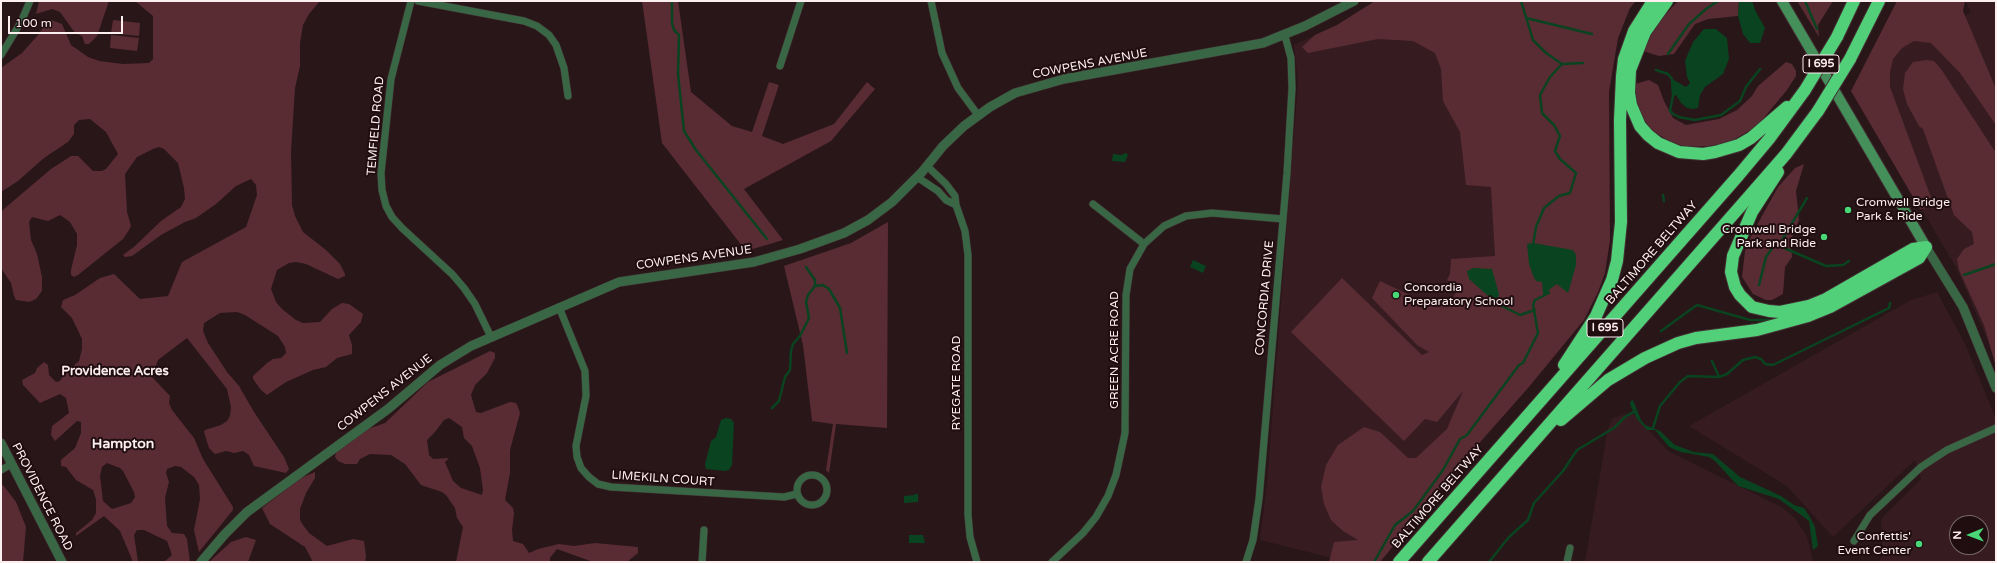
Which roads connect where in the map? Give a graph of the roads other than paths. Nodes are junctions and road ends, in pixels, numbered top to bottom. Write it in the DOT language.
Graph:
graph roads {
  1 [pos="30,1"];
  2 [pos="411,1"];
  3 [pos="418,1"];
  4 [pos="801,1"];
  5 [pos="931,1"];
  6 [pos="1354,1"];
  7 [pos="1653,1"];
  8 [pos="1667,1"];
  9 [pos="1782,1"];
  10 [pos="1854,1"];
  11 [pos="1879,1"];
  12 [pos="1883,1"];
  13 [pos="1285,36"];
  14 [pos="1861,38"];
  15 [pos="1,54"];
  16 [pos="780,66"];
  17 [pos="1805,90"];
  18 [pos="568,96"];
  19 [pos="1815,114"];
  20 [pos="978,115"];
  21 [pos="927,166"];
  22 [pos="917,177"];
  23 [pos="1094,204"];
  24 [pos="956,205"];
  25 [pos="1283,219"];
  26 [pos="1144,244"];
  27 [pos="1926,247"];
  28 [pos="559,307"];
  29 [pos="491,337"];
  30 [pos="1996,388"];
  31 [pos="1539,403"];
  32 [pos="1996,428"];
  33 [pos="1,443"];
  34 [pos="1523,454"];
  35 [pos="12,464"];
  36 [pos="1,470"];
  37 [pos="797,494"];
  38 [pos="704,530"];
  39 [pos="1854,541"];
  40 [pos="1570,548"];
  41 [pos="62,562"];
  42 [pos="201,562"];
  43 [pos="702,562"];
  44 [pos="977,562"];
  45 [pos="1052,562"];
  46 [pos="1246,562"];
  47 [pos="1399,562"];
  48 [pos="1428,562"];
  49 [pos="1567,562"];
  1 -- 15 [label="street"];
  2 -- 29 [label="street, TEMFIELD ROAD"];
  3 -- 18 [label="street"];
  4 -- 16 [label="street"];
  5 -- 20 [label="street"];
  6 -- 13 [label="street, COWPENS AVENUE"];
  7 -- 31 [label="highway"];
  8 -- 17 [label="highway"];
  9 -- 27 [label="main road"];
  10 -- 17 [label="highway, BALTIMORE BELTWAY / I 695, bridge"];
  11 -- 14 [label="highway, I 695"];
  12 -- 14 [label="highway"];
  13 -- 20 [label="street, COWPENS AVENUE"];
  13 -- 25 [label="street, CONCORDIA DRIVE"];
  14 -- 19 [label="highway, I 695, bridge"];
  17 -- 31 [label="highway, BALTIMORE BELTWAY / I 695"];
  19 -- 27 [label="highway"];
  19 -- 34 [label="highway, I 695"];
  20 -- 21 [label="street, COWPENS AVENUE"];
  21 -- 22 [label="street, COWPENS AVENUE"];
  21 -- 24 [label="street, RYEGATE ROAD"];
  22 -- 24 [label="street"];
  22 -- 28 [label="street, COWPENS AVENUE"];
  23 -- 26 [label="street"];
  24 -- 44 [label="street, RYEGATE ROAD"];
  25 -- 26 [label="street, GREEN ACRE ROAD"];
  25 -- 46 [label="street, CONCORDIA DRIVE"];
  26 -- 45 [label="street, GREEN ACRE ROAD"];
  27 -- 30 [label="street"];
  27 -- 34 [label="highway"];
  28 -- 29 [label="street, COWPENS AVENUE"];
  28 -- 37 [label="street, LIMEKILN COURT"];
  29 -- 42 [label="street, COWPENS AVENUE"];
  31 -- 47 [label="highway, BALTIMORE BELTWAY / I 695"];
  32 -- 39 [label="street"];
  33 -- 35 [label="street, PROVIDENCE ROAD"];
  34 -- 48 [label="highway, I 695"];
  35 -- 36 [label="street"];
  35 -- 41 [label="street, PROVIDENCE ROAD"];
  37 -- 37 [label="street"];
  38 -- 43 [label="street"];
  40 -- 49 [label="street"];
}
